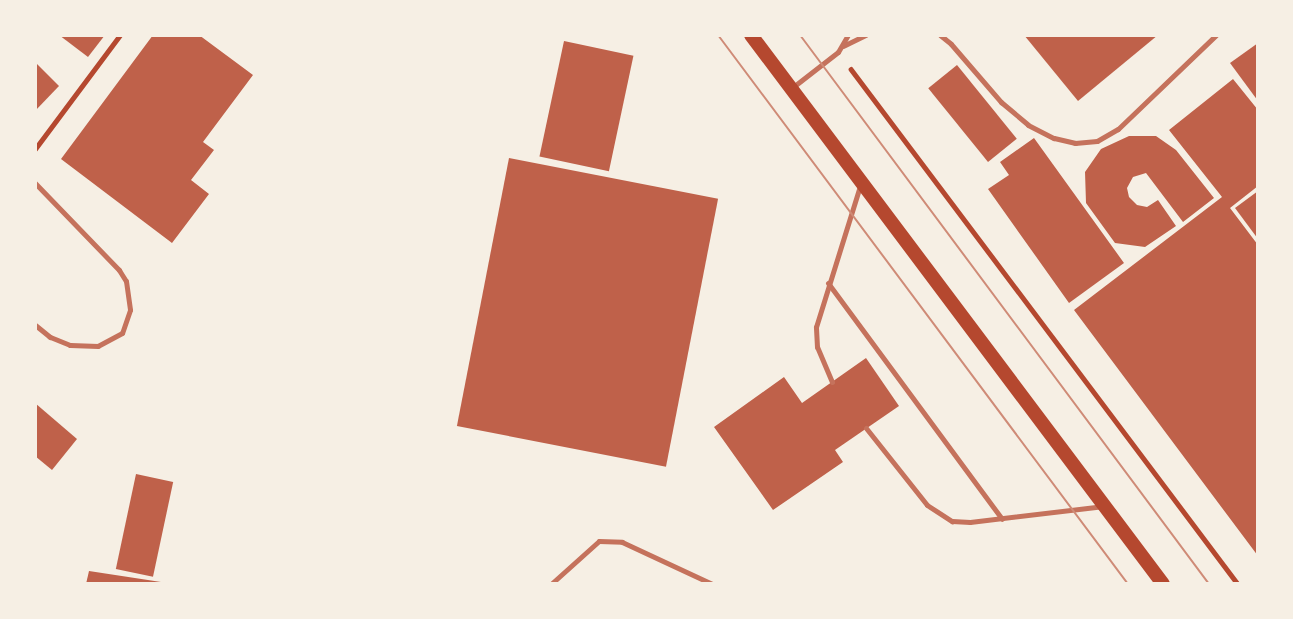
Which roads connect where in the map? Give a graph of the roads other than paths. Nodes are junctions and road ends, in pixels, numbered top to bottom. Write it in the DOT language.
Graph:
graph roads {
  1 [pos="751,35"];
  2 [pos="848,35"];
  3 [pos="866,35"];
  4 [pos="942,35"];
  5 [pos="1216,35"];
  6 [pos="840,49"];
  7 [pos="791,88"];
  8 [pos="862,180"];
  9 [pos="35,183"];
  10 [pos="828,283"];
  11 [pos="35,325"];
  12 [pos="832,382"];
  13 [pos="866,428"];
  14 [pos="1105,506"];
  15 [pos="1002,519"];
  16 [pos="551,584"];
  17 [pos="712,584"];
  18 [pos="1163,584"];
  1 -- 7 [label="main road"];
  2 -- 6 [label="lane"];
  3 -- 6 [label="lane"];
  4 -- 5 [label="lane"];
  6 -- 7 [label="lane"];
  7 -- 8 [label="main road"];
  8 -- 10 [label="lane"];
  8 -- 14 [label="main road"];
  9 -- 11 [label="lane"];
  10 -- 12 [label="lane"];
  10 -- 15 [label="lane"];
  13 -- 15 [label="lane"];
  14 -- 15 [label="lane"];
  14 -- 18 [label="main road"];
  16 -- 17 [label="lane"];
}
